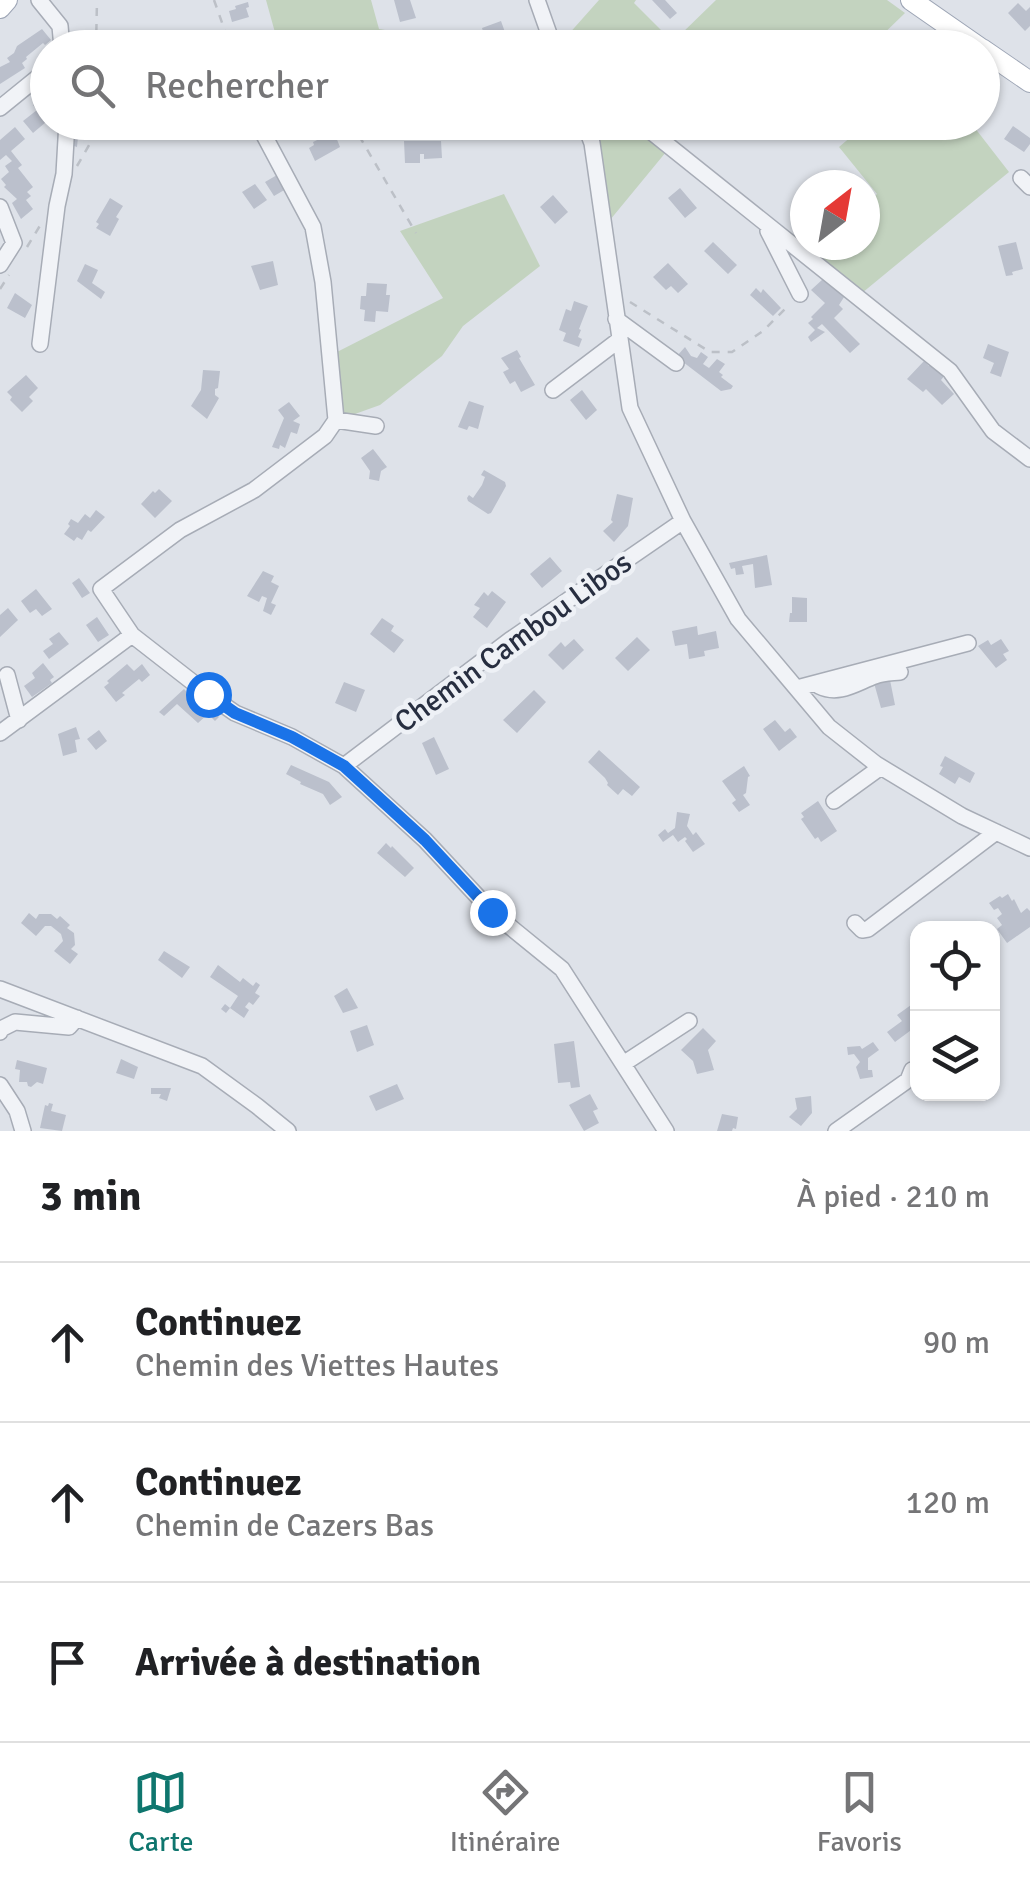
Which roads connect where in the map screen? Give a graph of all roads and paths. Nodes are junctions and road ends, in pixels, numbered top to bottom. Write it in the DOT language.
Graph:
graph roads {
  1 [pos="7,0"];
  2 [pos="39,0"];
  3 [pos="97,0"];
  4 [pos="214,0"];
  5 [pos="538,0"];
  6 [pos="911,0"];
  7 [pos="0,8"];
  8 [pos="60,30"];
  9 [pos="96,30"];
  10 [pos="225,30"];
  11 [pos="548,30"];
  12 [pos="955,30"];
  13 [pos="1000,61"];
  14 [pos="1030,82"];
  15 [pos="30,84"];
  16 [pos="0,108"];
  17 [pos="66,140"];
  18 [pos="267,140"];
  19 [pos="361,140"];
  20 [pos="591,140"];
  21 [pos="661,140"];
  22 [pos="0,207"];
  23 [pos="766,226"];
  24 [pos="416,234"];
  25 [pos="0,265"];
  26 [pos="612,290"];
  27 [pos="800,294"];
  28 [pos="616,320"];
  29 [pos="619,340"];
  30 [pos="40,344"];
  31 [pos="676,363"];
  32 [pos="553,390"];
  33 [pos="336,420"];
  34 [pos="376,426"];
  35 [pos="1030,459"];
  36 [pos="683,521"];
  37 [pos="132,635"];
  38 [pos="968,643"];
  39 [pos="900,672"];
  40 [pos="7,675"];
  41 [pos="814,684"];
  42 [pos="798,688"];
  43 [pos="19,720"];
  44 [pos="0,733"];
  45 [pos="344,766"];
  46 [pos="881,768"];
  47 [pos="834,801"];
  48 [pos="996,832"];
  49 [pos="1030,848"];
  50 [pos="855,923"];
  51 [pos="0,990"];
  52 [pos="77,1018"];
  53 [pos="689,1021"];
  54 [pos="0,1032"];
  55 [pos="623,1064"];
  56 [pos="910,1075"];
  57 [pos="0,1085"];
  58 [pos="24,1131"];
  59 [pos="288,1131"];
  60 [pos="666,1131"];
  61 [pos="836,1131"];
  1 -- 7 [label="main road"];
  2 -- 8 [label="street"];
  3 -- 9 [label="path"];
  4 -- 10 [label="path"];
  5 -- 11 [label="street"];
  6 -- 12 [label="main road"];
  13 -- 14 [label="main road"];
  15 -- 16 [label="street"];
  17 -- 30 [label="street"];
  18 -- 33 [label="street"];
  19 -- 24 [label="path"];
  20 -- 26 [label="street"];
  21 -- 23 [label="street"];
  22 -- 25 [label="street"];
  23 -- 27 [label="street"];
  23 -- 35 [label="street"];
  26 -- 27 [label="path"];
  26 -- 28 [label="street"];
  28 -- 29 [label="street"];
  28 -- 31 [label="street"];
  29 -- 32 [label="street"];
  29 -- 36 [label="street"];
  33 -- 34 [label="street"];
  33 -- 37 [label="street"];
  36 -- 42 [label="street"];
  36 -- 45 [label="street, Chemin Cambou Libos"];
  37 -- 43 [label="street"];
  37 -- 45 [label="street"];
  38 -- 41 [label="street"];
  39 -- 41 [label="street"];
  40 -- 43 [label="street"];
  41 -- 42 [label="street"];
  42 -- 46 [label="street"];
  43 -- 44 [label="street"];
  45 -- 55 [label="street"];
  46 -- 47 [label="street"];
  46 -- 48 [label="street"];
  48 -- 49 [label="street"];
  48 -- 50 [label="street"];
  51 -- 52 [label="street"];
  52 -- 54 [label="street"];
  52 -- 59 [label="street"];
  53 -- 55 [label="street"];
  55 -- 60 [label="street"];
  56 -- 61 [label="street"];
  57 -- 58 [label="street"];
}
